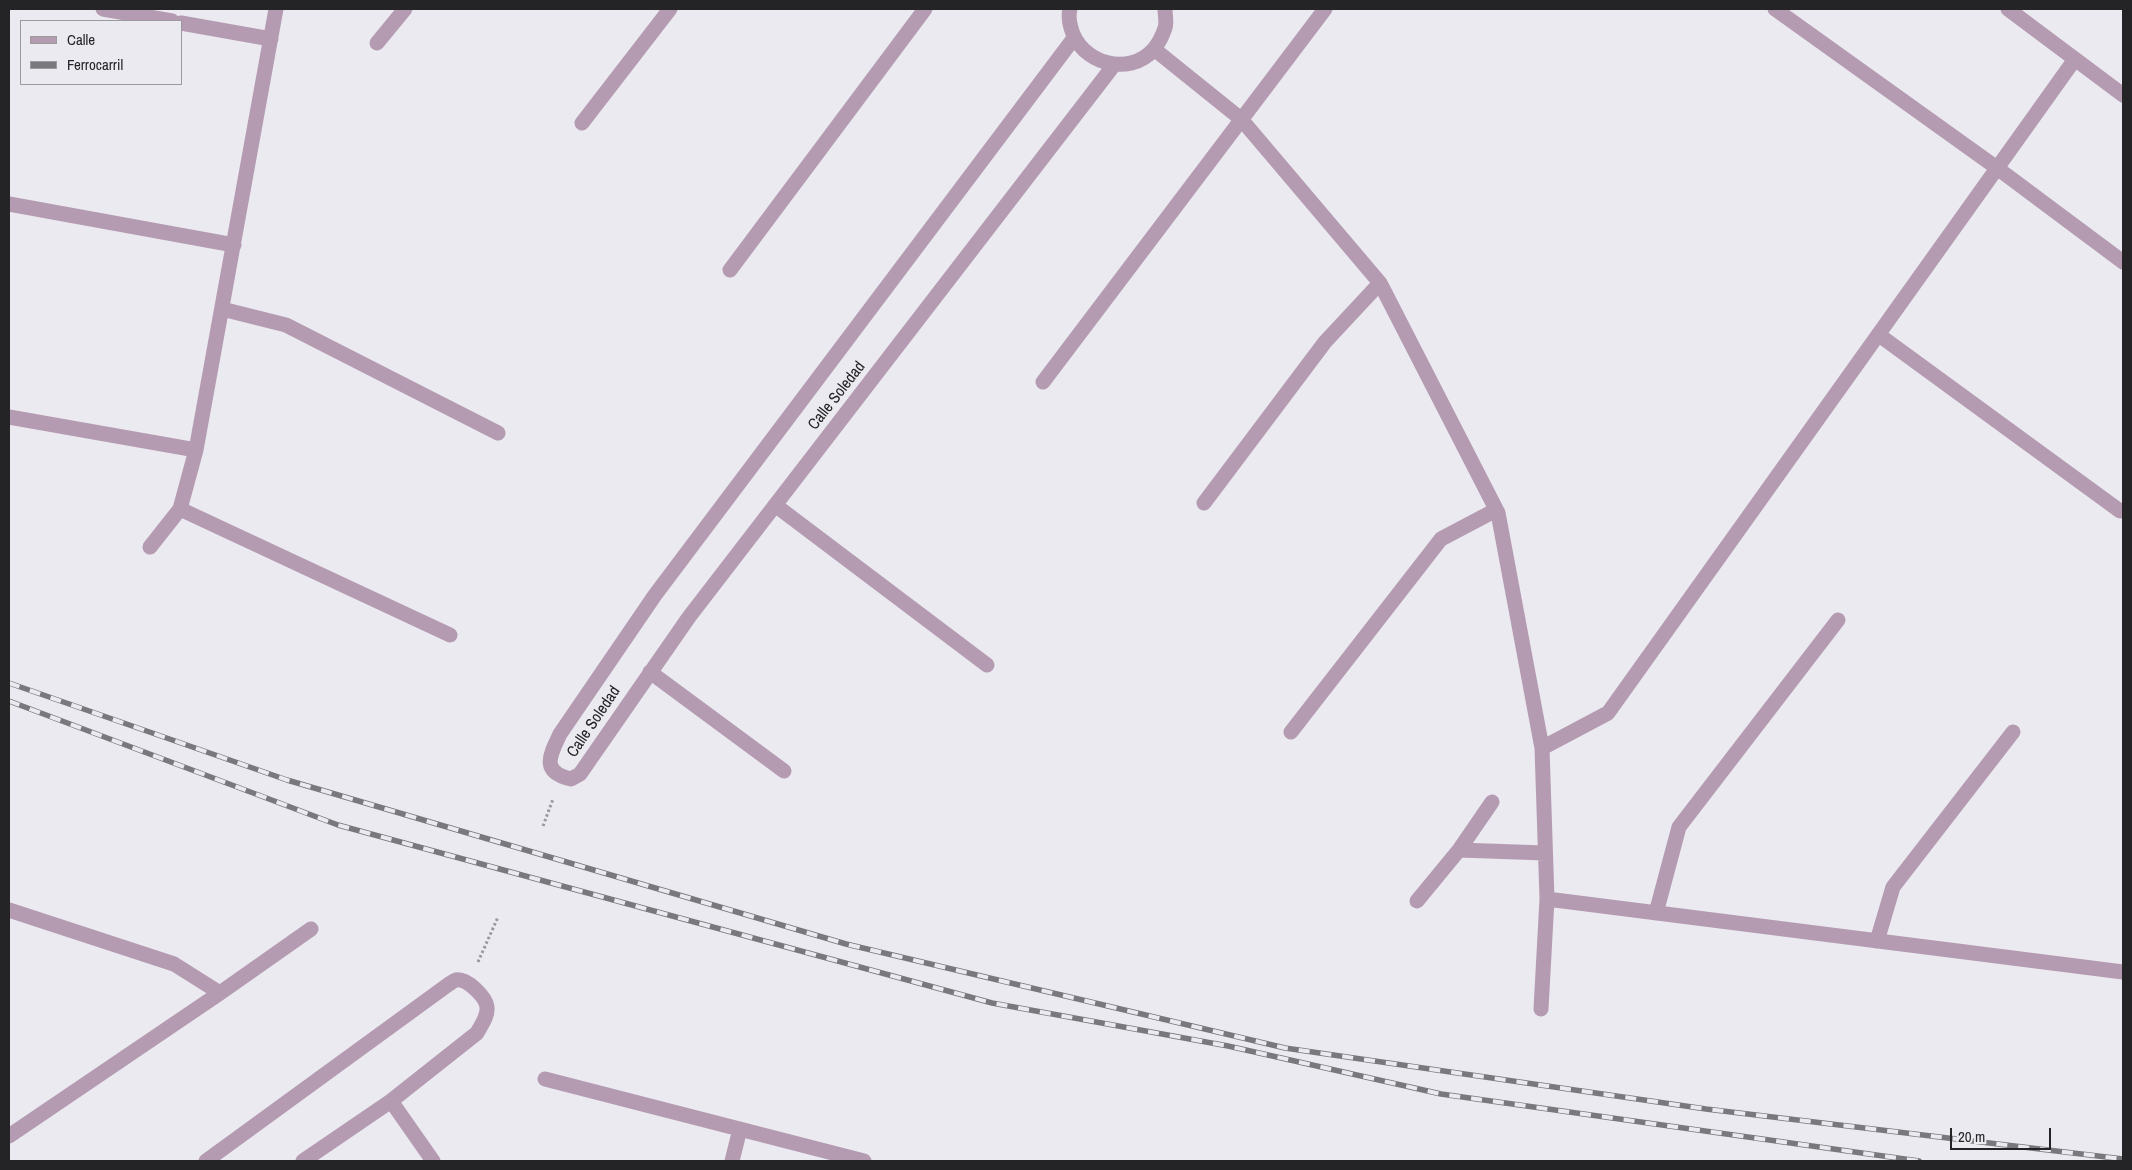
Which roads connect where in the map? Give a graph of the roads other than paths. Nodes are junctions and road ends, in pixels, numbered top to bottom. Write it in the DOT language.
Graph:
graph roads {
  1 [pos="103,9"];
  2 [pos="276,9"];
  3 [pos="405,9"];
  4 [pos="670,9"];
  5 [pos="925,9"];
  6 [pos="1070,9"];
  7 [pos="1165,9"];
  8 [pos="1325,9"];
  9 [pos="1775,9"];
  10 [pos="2008,9"];
  11 [pos="166,20"];
  12 [pos="182,23"];
  13 [pos="1074,38"];
  14 [pos="271,39"];
  15 [pos="377,43"];
  16 [pos="1154,49"];
  17 [pos="2075,59"];
  18 [pos="1114,65"];
  19 [pos="2123,95"];
  20 [pos="1241,118"];
  21 [pos="582,123"];
  22 [pos="1998,168"];
  23 [pos="9,204"];
  24 [pos="234,245"];
  25 [pos="2123,262"];
  26 [pos="730,270"];
  27 [pos="1380,283"];
  28 [pos="222,309"];
  29 [pos="1878,335"];
  30 [pos="1043,382"];
  31 [pos="9,417"];
  32 [pos="498,433"];
  33 [pos="196,450"];
  34 [pos="1204,503"];
  35 [pos="775,505"];
  36 [pos="180,509"];
  37 [pos="1496,510"];
  38 [pos="2120,511"];
  39 [pos="150,547"];
  40 [pos="1838,620"];
  41 [pos="450,635"];
  42 [pos="987,665"];
  43 [pos="650,672"];
  44 [pos="1291,732"];
  45 [pos="2013,732"];
  46 [pos="1542,748"];
  47 [pos="784,771"];
  48 [pos="1492,802"];
  49 [pos="1459,850"];
  50 [pos="1545,854"];
  51 [pos="1547,898"];
  52 [pos="1417,901"];
  53 [pos="9,910"];
  54 [pos="1656,913"];
  55 [pos="311,929"];
  56 [pos="1877,941"];
  57 [pos="2123,972"];
  58 [pos="220,993"];
  59 [pos="1541,1009"];
  60 [pos="545,1078"];
  61 [pos="391,1101"];
  62 [pos="740,1129"];
  63 [pos="9,1136"];
  64 [pos="206,1161"];
  65 [pos="303,1161"];
  66 [pos="434,1161"];
  67 [pos="732,1161"];
  68 [pos="864,1161"];
  1 -- 11 [label="street"];
  2 -- 14 [label="street"];
  3 -- 15 [label="street"];
  4 -- 21 [label="street"];
  5 -- 26 [label="street"];
  6 -- 13 [label="street"];
  7 -- 16 [label="street"];
  8 -- 20 [label="street"];
  9 -- 22 [label="street"];
  10 -- 17 [label="street"];
  12 -- 14 [label="street"];
  13 -- 18 [label="street"];
  13 -- 43 [label="street, Calle Soledad"];
  14 -- 24 [label="street"];
  16 -- 18 [label="street"];
  16 -- 20 [label="street"];
  17 -- 19 [label="street"];
  17 -- 22 [label="street"];
  18 -- 35 [label="street, Calle Soledad"];
  20 -- 27 [label="street"];
  20 -- 30 [label="street"];
  22 -- 25 [label="street"];
  22 -- 29 [label="street"];
  23 -- 24 [label="street"];
  24 -- 28 [label="street"];
  27 -- 34 [label="street"];
  27 -- 37 [label="street"];
  28 -- 32 [label="street"];
  28 -- 33 [label="street"];
  29 -- 38 [label="street"];
  29 -- 46 [label="street"];
  31 -- 33 [label="street"];
  33 -- 36 [label="street"];
  35 -- 42 [label="street"];
  35 -- 43 [label="street, Calle Soledad"];
  36 -- 39 [label="street"];
  36 -- 41 [label="street"];
  37 -- 44 [label="street"];
  37 -- 46 [label="street"];
  40 -- 54 [label="street"];
  43 -- 47 [label="street"];
  45 -- 56 [label="street"];
  46 -- 50 [label="street"];
  48 -- 49 [label="street"];
  49 -- 50 [label="street"];
  49 -- 52 [label="street"];
  50 -- 51 [label="street"];
  51 -- 54 [label="street"];
  51 -- 59 [label="street"];
  53 -- 58 [label="street"];
  54 -- 56 [label="street"];
  55 -- 58 [label="street"];
  56 -- 57 [label="street"];
  58 -- 63 [label="street"];
  60 -- 62 [label="street"];
  61 -- 64 [label="street"];
  61 -- 65 [label="street"];
  61 -- 66 [label="street"];
  62 -- 67 [label="street"];
  62 -- 68 [label="street"];
}
